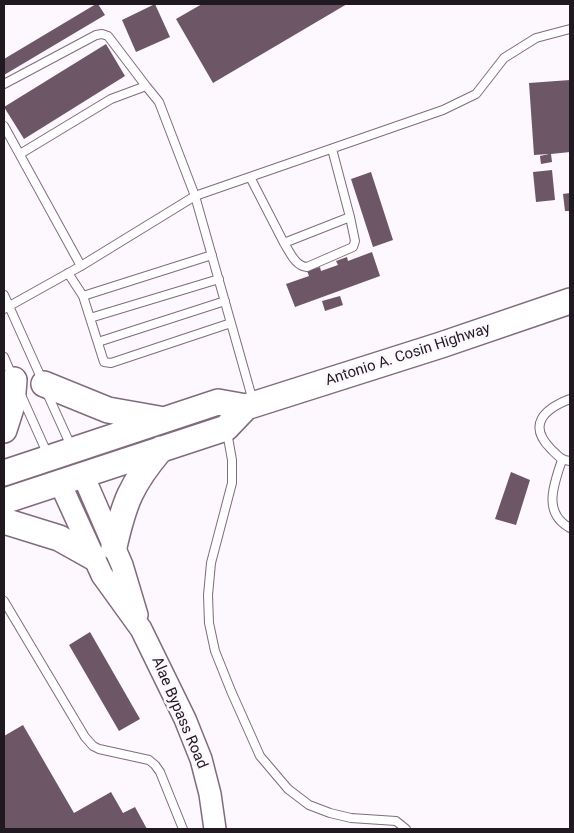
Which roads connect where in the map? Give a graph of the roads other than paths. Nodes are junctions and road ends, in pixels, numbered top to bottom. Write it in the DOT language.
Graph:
graph roads {
  1 [pos="570,29"];
  2 [pos="4,84"];
  3 [pos="146,86"];
  4 [pos="4,126"];
  5 [pos="332,149"];
  6 [pos="20,154"];
  7 [pos="250,177"];
  8 [pos="195,196"];
  9 [pos="350,216"];
  10 [pos="284,243"];
  11 [pos="212,255"];
  12 [pos="81,266"];
  13 [pos="68,273"];
  14 [pos="219,279"];
  15 [pos="4,295"];
  16 [pos="83,296"];
  17 [pos="225,301"];
  18 [pos="570,301"];
  19 [pos="7,308"];
  20 [pos="90,318"];
  21 [pos="231,323"];
  22 [pos="98,342"];
  23 [pos="4,357"];
  24 [pos="14,380"];
  25 [pos="44,384"];
  26 [pos="570,399"];
  27 [pos="250,406"];
  28 [pos="164,420"];
  29 [pos="226,428"];
  30 [pos="4,430"];
  31 [pos="161,449"];
  32 [pos="72,450"];
  33 [pos="49,458"];
  34 [pos="562,460"];
  35 [pos="570,461"];
  36 [pos="4,473"];
  37 [pos="83,475"];
  38 [pos="60,483"];
  39 [pos="4,501"];
  40 [pos="4,521"];
  41 [pos="570,528"];
  42 [pos="104,552"];
  43 [pos="4,601"];
  44 [pos="183,829"];
  45 [pos="215,829"];
  46 [pos="406,829"];
  1 -- 5 [label="lane"];
  2 -- 3 [label="lane"];
  3 -- 6 [label="lane"];
  3 -- 8 [label="lane"];
  4 -- 6 [label="lane"];
  5 -- 7 [label="lane"];
  5 -- 9 [label="lane"];
  6 -- 12 [label="lane"];
  7 -- 8 [label="lane"];
  7 -- 10 [label="lane"];
  8 -- 11 [label="lane"];
  8 -- 12 [label="lane"];
  9 -- 10 [label="lane"];
  9 -- 10 [label="lane"];
  11 -- 14 [label="lane"];
  11 -- 16 [label="lane"];
  12 -- 13 [label="lane"];
  13 -- 16 [label="lane"];
  13 -- 19 [label="lane"];
  14 -- 17 [label="lane"];
  14 -- 20 [label="lane"];
  15 -- 19 [label="lane"];
  16 -- 20 [label="lane"];
  17 -- 21 [label="lane"];
  17 -- 22 [label="lane"];
  18 -- 27 [label="highway, Antonio A. Cosin Highway"];
  19 -- 25 [label="lane"];
  20 -- 22 [label="lane"];
  21 -- 22 [label="lane"];
  21 -- 27 [label="lane"];
  23 -- 24 [label="lane"];
  24 -- 30 [label="highway"];
  24 -- 33 [label="lane"];
  25 -- 28 [label="highway"];
  25 -- 32 [label="lane"];
  26 -- 34 [label="lane"];
  27 -- 28 [label="highway, Antonio A. Cosin Highway"];
  27 -- 29 [label="highway, Antonio A. Cosin Highway"];
  28 -- 32 [label="highway, Antonio A. Cosin Highway"];
  29 -- 31 [label="highway, Antonio A. Cosin Highway"];
  29 -- 46 [label="lane"];
  31 -- 37 [label="highway, Antonio A. Cosin Highway"];
  31 -- 42 [label="highway"];
  32 -- 33 [label="highway, Antonio A. Cosin Highway"];
  32 -- 37 [label="highway"];
  33 -- 36 [label="highway, Antonio A. Cosin Highway"];
  33 -- 38 [label="highway"];
  34 -- 35 [label="lane"];
  34 -- 41 [label="lane"];
  37 -- 38 [label="highway, Antonio A. Cosin Highway"];
  37 -- 42 [label="main road, Alae Bypass Road"];
  38 -- 39 [label="highway, Antonio A. Cosin Highway"];
  38 -- 42 [label="main road, Alae Bypass Road"];
  40 -- 42 [label="highway"];
  42 -- 45 [label="main road, Alae Bypass Road"];
  43 -- 44 [label="lane"];
}
